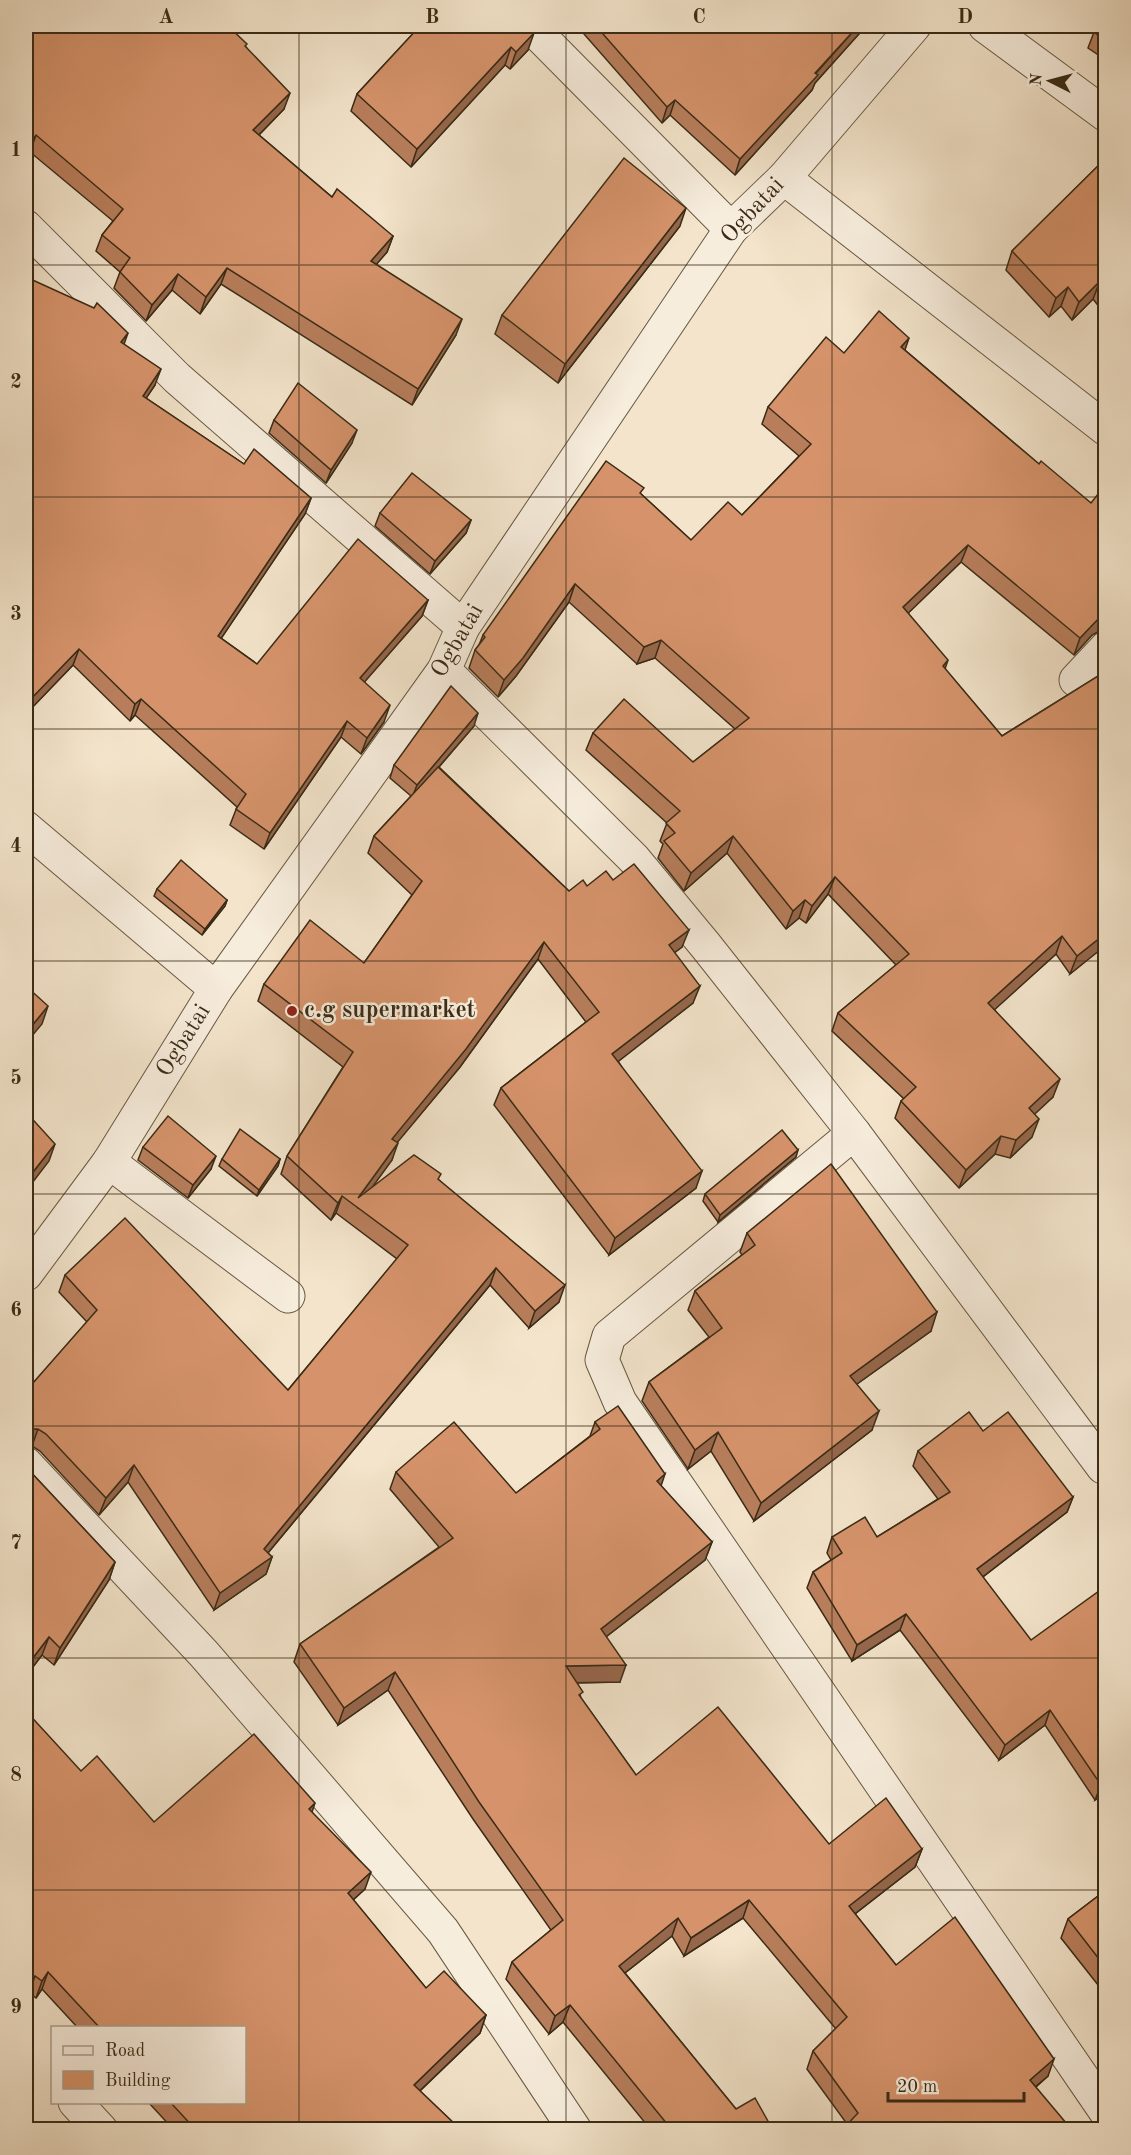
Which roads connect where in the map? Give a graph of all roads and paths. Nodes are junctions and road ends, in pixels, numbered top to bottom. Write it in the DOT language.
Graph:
graph roads {
  1 [pos="530,26"];
  2 [pos="914,26"];
  3 [pos="985,26"];
  4 [pos="1106,115"];
  5 [pos="784,178"];
  6 [pos="26,227"];
  7 [pos="731,229"];
  8 [pos="1106,429"];
  9 [pos="463,627"];
  10 [pos="1106,648"];
  11 [pos="444,670"];
  12 [pos="1076,680"];
  13 [pos="26,828"];
  14 [pos="216,989"];
  15 [pos="854,1133"];
  16 [pos="109,1162"];
  17 [pos="26,1274"];
  18 [pos="288,1296"];
  19 [pos="26,1464"];
  20 [pos="1103,1467"];
  21 [pos="76,2104"];
  22 [pos="1106,2112"];
  23 [pos="101,2130"];
  24 [pos="575,2130"];
  1 -- 7 [label="street"];
  2 -- 5 [label="street, Ogbatai"];
  3 -- 4 [label="street"];
  5 -- 7 [label="street, Ogbatai"];
  5 -- 8 [label="street"];
  6 -- 9 [label="street"];
  7 -- 9 [label="street, Ogbatai"];
  9 -- 11 [label="street, Ogbatai"];
  10 -- 12 [label="street"];
  11 -- 14 [label="street, Ogbatai"];
  11 -- 15 [label="street"];
  13 -- 14 [label="street"];
  14 -- 16 [label="street, Ogbatai"];
  15 -- 20 [label="street"];
  15 -- 22 [label="street"];
  16 -- 17 [label="street, Ogbatai"];
  16 -- 18 [label="street"];
  19 -- 24 [label="street"];
  21 -- 23 [label="street"];
}
